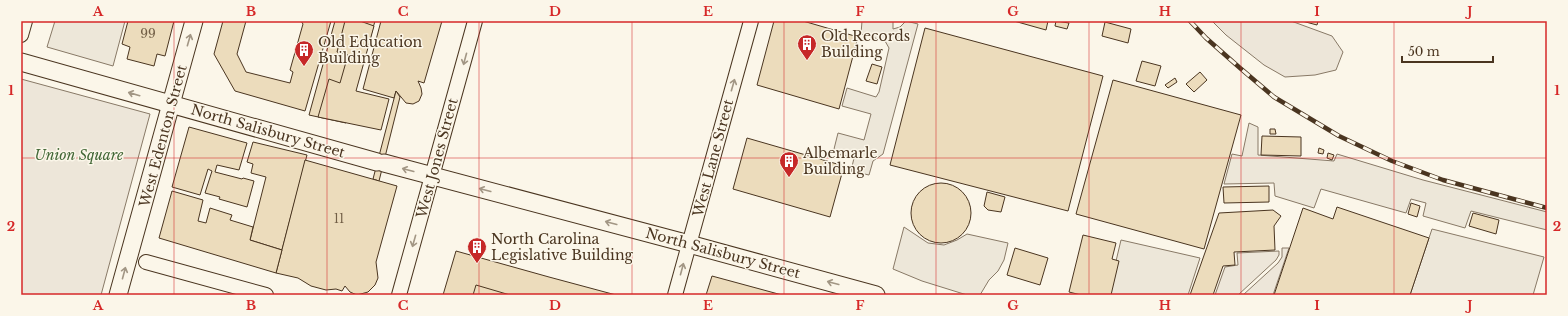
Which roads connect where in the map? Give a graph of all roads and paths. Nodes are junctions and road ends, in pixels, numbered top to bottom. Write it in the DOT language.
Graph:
graph roads {
  1 [pos="25,21"];
  2 [pos="194,21"];
  3 [pos="475,21"];
  4 [pos="751,21"];
  5 [pos="21,35"];
  6 [pos="21,62"];
  7 [pos="171,104"];
  8 [pos="432,176"];
  9 [pos="689,244"];
  10 [pos="146,262"];
  11 [pos="118,295"];
  12 [pos="266,295"];
  13 [pos="399,295"];
  14 [pos="675,295"];
  15 [pos="876,295"];
  1 -- 5 [label="street"];
  7 -- 2 [label="main road, West Edenton Street, one-way"];
  3 -- 8 [label="street, West Jones Street, one-way"];
  9 -- 4 [label="street, West Lane Street, one-way"];
  7 -- 6 [label="main road, North Salisbury Street, one-way"];
  8 -- 7 [label="main road, North Salisbury Street, one-way"];
  11 -- 7 [label="main road, West Edenton Street, one-way"];
  9 -- 8 [label="main road, North Salisbury Street, one-way"];
  8 -- 13 [label="street, West Jones Street, one-way"];
  14 -- 9 [label="street, West Lane Street, one-way"];
  15 -- 9 [label="main road, North Salisbury Street, one-way"];
  10 -- 12 [label="street"];
}
